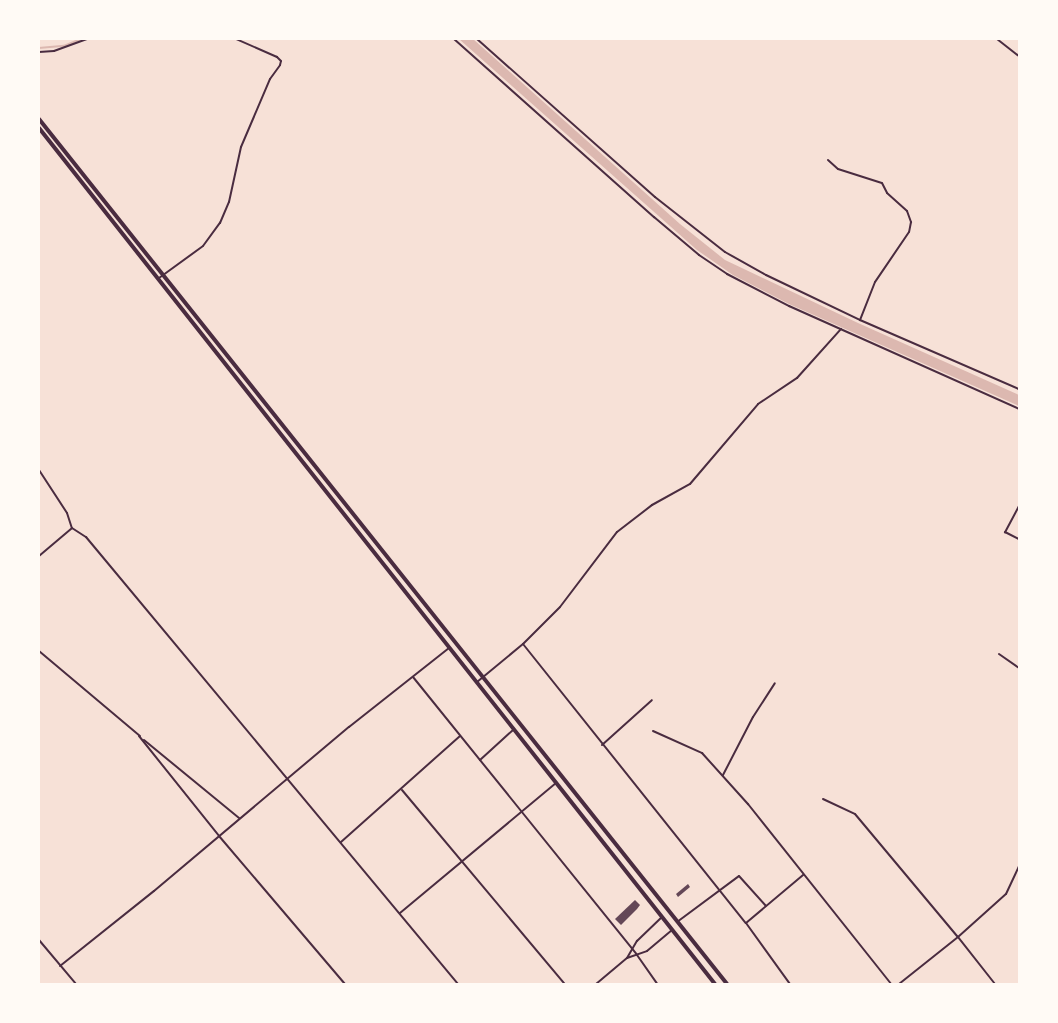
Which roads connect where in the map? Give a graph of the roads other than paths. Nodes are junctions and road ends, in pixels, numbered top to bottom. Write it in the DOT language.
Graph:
graph roads {
  1 [pos="87,39"];
  2 [pos="236,39"];
  3 [pos="454,39"];
  4 [pos="477,39"];
  5 [pos="997,39"];
  6 [pos="39,52"];
  7 [pos="1019,56"];
  8 [pos="39,119"];
  9 [pos="39,128"];
  10 [pos="828,160"];
  11 [pos="163,275"];
  12 [pos="156,279"];
  13 [pos="860,321"];
  14 [pos="841,329"];
  15 [pos="1019,389"];
  16 [pos="1019,409"];
  17 [pos="39,470"];
  18 [pos="1019,506"];
  19 [pos="72,528"];
  20 [pos="1019,539"];
  21 [pos="39,556"];
  22 [pos="522,644"];
  23 [pos="449,648"];
  24 [pos="39,651"];
  25 [pos="999,654"];
  26 [pos="1019,668"];
  27 [pos="413,677"];
  28 [pos="483,677"];
  29 [pos="477,682"];
  30 [pos="775,683"];
  31 [pos="652,700"];
  32 [pos="514,730"];
  33 [pos="653,731"];
  34 [pos="139,736"];
  35 [pos="460,736"];
  36 [pos="602,745"];
  37 [pos="480,760"];
  38 [pos="722,776"];
  39 [pos="287,779"];
  40 [pos="556,783"];
  41 [pos="402,790"];
  42 [pos="823,799"];
  43 [pos="522,813"];
  44 [pos="240,819"];
  45 [pos="219,836"];
  46 [pos="341,842"];
  47 [pos="464,863"];
  48 [pos="1019,866"];
  49 [pos="1018,872"];
  50 [pos="804,875"];
  51 [pos="719,891"];
  52 [pos="766,906"];
  53 [pos="400,913"];
  54 [pos="662,917"];
  55 [pos="677,922"];
  56 [pos="746,923"];
  57 [pos="672,930"];
  58 [pos="958,937"];
  59 [pos="39,940"];
  60 [pos="695,944"];
  61 [pos="632,948"];
  62 [pos="688,950"];
  63 [pos="637,955"];
  64 [pos="627,958"];
  65 [pos="60,966"];
  66 [pos="76,984"];
  67 [pos="345,984"];
  68 [pos="458,984"];
  69 [pos="565,984"];
  70 [pos="596,984"];
  71 [pos="657,984"];
  72 [pos="715,984"];
  73 [pos="727,984"];
  74 [pos="790,984"];
  75 [pos="891,984"];
  76 [pos="899,984"];
  77 [pos="995,984"];
  1 -- 6 [label="street"];
  2 -- 11 [label="street"];
  3 -- 14 [label="street"];
  4 -- 13 [label="street"];
  5 -- 7 [label="street"];
  8 -- 11 [label="highway"];
  9 -- 12 [label="highway"];
  10 -- 13 [label="street"];
  11 -- 12 [label="street"];
  11 -- 28 [label="highway"];
  12 -- 23 [label="highway"];
  13 -- 15 [label="street"];
  14 -- 16 [label="street"];
  14 -- 22 [label="street"];
  17 -- 19 [label="street"];
  18 -- 20 [label="street"];
  19 -- 21 [label="street"];
  19 -- 39 [label="street"];
  22 -- 28 [label="street"];
  22 -- 36 [label="street"];
  23 -- 27 [label="street"];
  23 -- 29 [label="highway"];
  24 -- 34 [label="street"];
  25 -- 26 [label="street"];
  27 -- 35 [label="street"];
  27 -- 39 [label="street"];
  28 -- 29 [label="street"];
  28 -- 55 [label="highway"];
  29 -- 32 [label="highway"];
  30 -- 38 [label="street"];
  31 -- 36 [label="street"];
  32 -- 37 [label="street"];
  32 -- 40 [label="highway"];
  33 -- 38 [label="street"];
  34 -- 44 [label="street"];
  34 -- 45 [label="street"];
  35 -- 37 [label="street"];
  35 -- 41 [label="street"];
  36 -- 51 [label="street"];
  37 -- 43 [label="street"];
  38 -- 50 [label="street"];
  39 -- 44 [label="street"];
  39 -- 46 [label="street"];
  40 -- 43 [label="street"];
  40 -- 54 [label="highway"];
  41 -- 46 [label="street"];
  41 -- 47 [label="street"];
  42 -- 58 [label="street"];
  43 -- 47 [label="street"];
  43 -- 61 [label="street"];
  44 -- 45 [label="street"];
  45 -- 65 [label="street"];
  45 -- 67 [label="street"];
  46 -- 53 [label="street"];
  47 -- 53 [label="street"];
  47 -- 69 [label="street"];
  48 -- 49 [label="street"];
  49 -- 58 [label="street"];
  50 -- 52 [label="street"];
  50 -- 75 [label="street"];
  51 -- 52 [label="street"];
  51 -- 55 [label="street"];
  51 -- 56 [label="street"];
  52 -- 56 [label="street"];
  53 -- 68 [label="street"];
  54 -- 57 [label="highway"];
  54 -- 61 [label="street"];
  55 -- 60 [label="highway"];
  56 -- 74 [label="street"];
  57 -- 62 [label="highway"];
  57 -- 63 [label="street"];
  58 -- 76 [label="street"];
  58 -- 77 [label="street"];
  59 -- 65 [label="street"];
  60 -- 62 [label="highway"];
  60 -- 73 [label="highway"];
  61 -- 63 [label="street"];
  61 -- 64 [label="street"];
  62 -- 72 [label="highway"];
  63 -- 64 [label="street"];
  63 -- 71 [label="street"];
  64 -- 70 [label="street"];
  65 -- 66 [label="street"];
}
